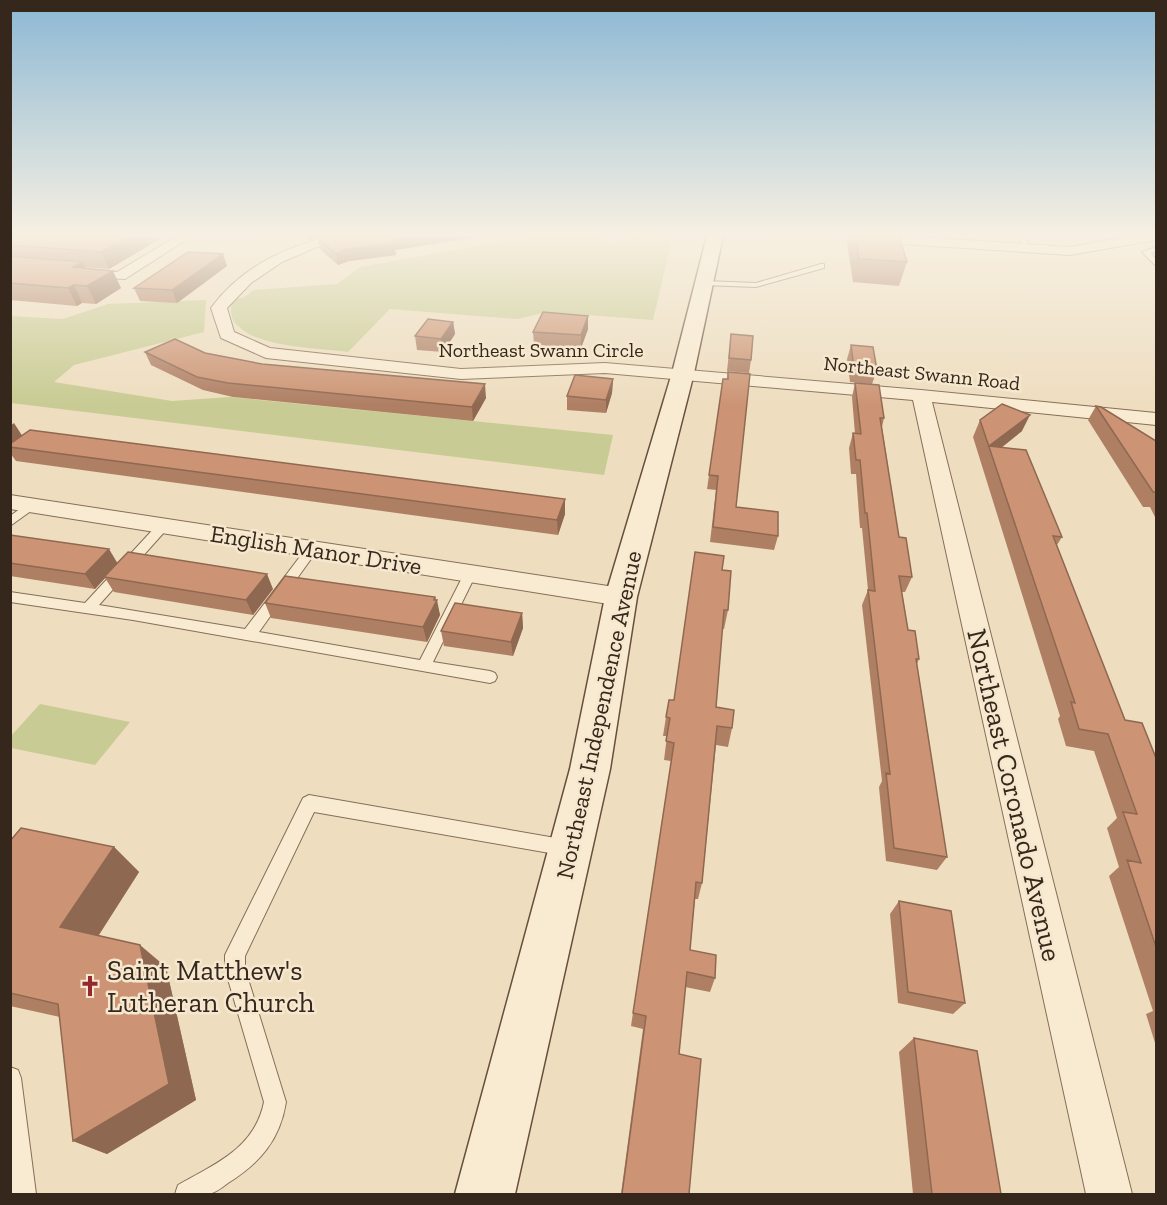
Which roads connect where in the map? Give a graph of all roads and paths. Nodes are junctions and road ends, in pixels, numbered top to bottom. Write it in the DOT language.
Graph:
graph roads {
  1 [pos="231,292"];
  2 [pos="702,292"];
  3 [pos="683,373"];
  4 [pos="921,395"];
  5 [pos="1156,419"];
  6 [pos="21,504"];
  7 [pos="10,522"];
  8 [pos="164,526"];
  9 [pos="312,549"];
  10 [pos="470,574"];
  11 [pos="10,597"];
  12 [pos="621,597"];
  13 [pos="88,608"];
  14 [pos="248,636"];
  15 [pos="424,666"];
  16 [pos="490,677"];
  17 [pos="570,849"];
  18 [pos="10,1078"];
  19 [pos="24,1194"];
  20 [pos="187,1194"];
  21 [pos="484,1194"];
  22 [pos="1109,1194"];
  1 -- 3 [label="street, Northeast Swann Circle"];
  2 -- 3 [label="street, Northeast Independence Avenue"];
  3 -- 4 [label="street, Northeast Swann Road"];
  3 -- 12 [label="street, Northeast Independence Avenue"];
  4 -- 5 [label="street, Northeast Swann Road"];
  4 -- 22 [label="street, Northeast Coronado Avenue"];
  6 -- 7 [label="lane"];
  6 -- 8 [label="street, English Manor Drive"];
  8 -- 9 [label="street, English Manor Drive"];
  8 -- 13 [label="lane"];
  9 -- 10 [label="street, English Manor Drive"];
  9 -- 14 [label="lane"];
  10 -- 12 [label="street, English Manor Drive"];
  10 -- 15 [label="lane"];
  11 -- 13 [label="lane"];
  12 -- 17 [label="street, Northeast Independence Avenue"];
  13 -- 14 [label="lane"];
  14 -- 15 [label="lane"];
  15 -- 16 [label="lane"];
  17 -- 20 [label="lane"];
  17 -- 21 [label="street, Northeast Independence Avenue"];
  18 -- 19 [label="lane"];
}
